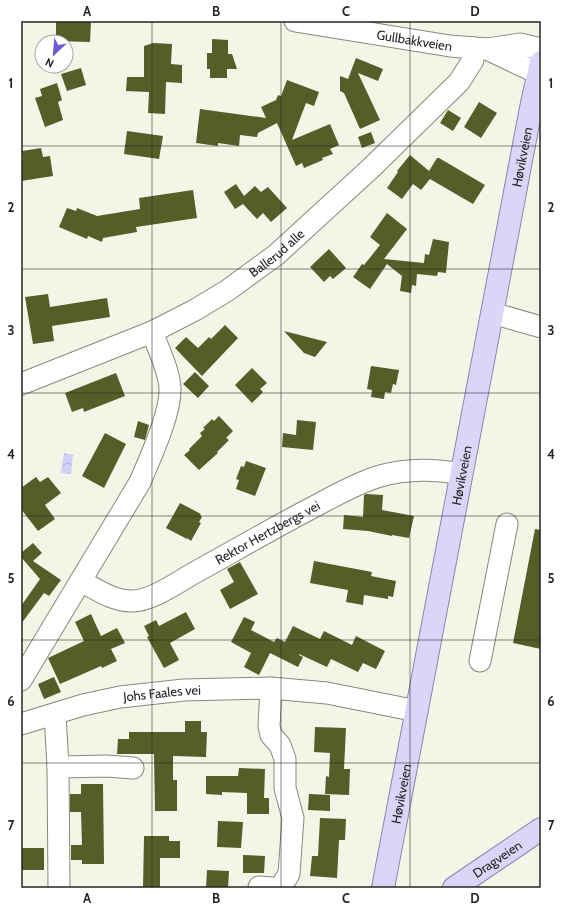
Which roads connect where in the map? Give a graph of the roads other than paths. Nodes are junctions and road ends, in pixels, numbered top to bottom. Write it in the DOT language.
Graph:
graph roads {
  1 [pos="295,21"];
  2 [pos="481,49"];
  3 [pos="541,49"];
  4 [pos="540,67"];
  5 [pos="492,312"];
  6 [pos="541,327"];
  7 [pos="152,332"];
  8 [pos="21,384"];
  9 [pos="461,474"];
  10 [pos="507,524"];
  11 [pos="81,580"];
  12 [pos="480,661"];
  13 [pos="21,680"];
  14 [pos="271,688"];
  15 [pos="417,711"];
  16 [pos="55,714"];
  17 [pos="21,724"];
  18 [pos="58,767"];
  19 [pos="133,768"];
  20 [pos="541,829"];
  21 [pos="59,888"];
  22 [pos="280,888"];
  23 [pos="384,888"];
  24 [pos="454,888"];
  1 -- 2 [label="street, Gullbakkveien"];
  2 -- 3 [label="street, Gullbakkveien"];
  2 -- 4 [label="street, Gullbakkveien"];
  2 -- 7 [label="street, Ballerud alle"];
  4 -- 5 [label="main road, Høvikveien"];
  5 -- 6 [label="street"];
  5 -- 9 [label="main road, Høvikveien"];
  7 -- 8 [label="street, Ballerud alle"];
  7 -- 11 [label="street"];
  9 -- 11 [label="street, Rektor Hertzbergs vei"];
  9 -- 15 [label="main road, Høvikveien"];
  10 -- 12 [label="street"];
  11 -- 13 [label="street"];
  14 -- 15 [label="street, Johs Faales vei"];
  14 -- 16 [label="street, Johs Faales vei"];
  14 -- 22 [label="street"];
  15 -- 23 [label="main road, Høvikveien"];
  16 -- 17 [label="street, Johs Faales vei"];
  16 -- 18 [label="street"];
  18 -- 19 [label="street"];
  18 -- 21 [label="street"];
  20 -- 24 [label="main road, Dragveien"];
}
